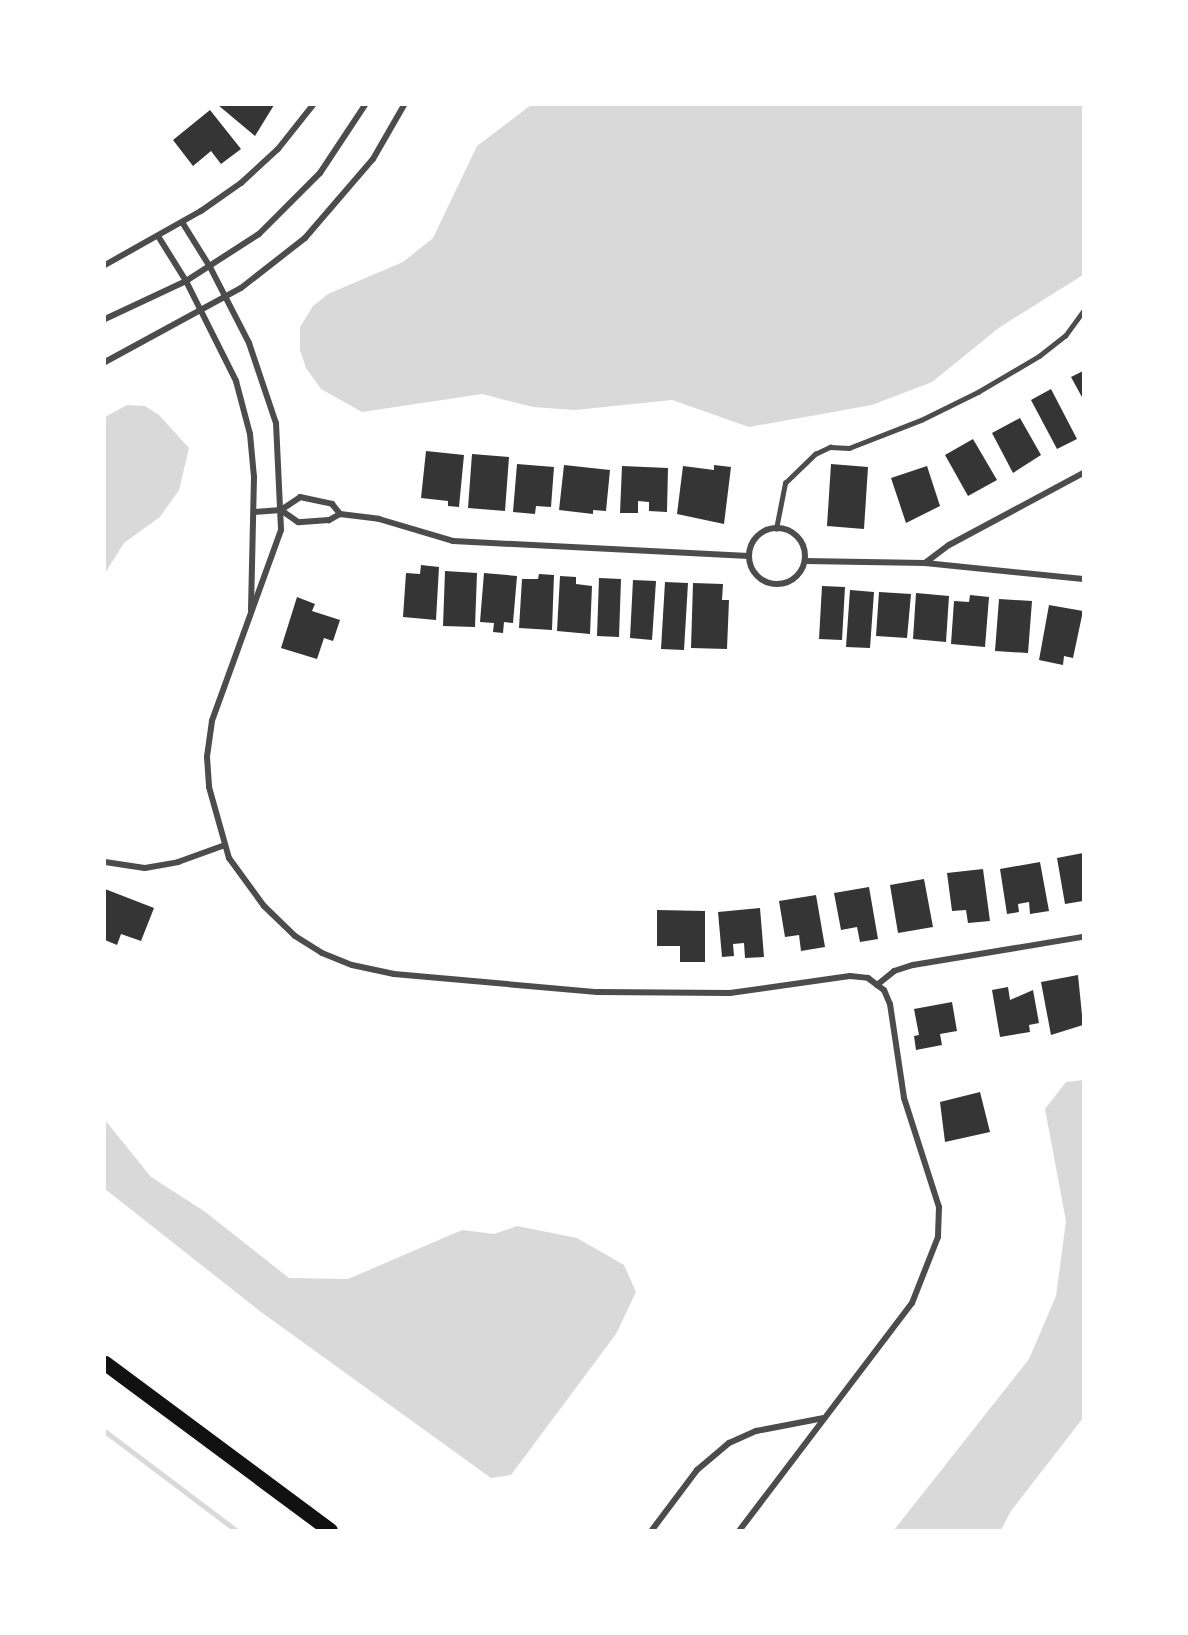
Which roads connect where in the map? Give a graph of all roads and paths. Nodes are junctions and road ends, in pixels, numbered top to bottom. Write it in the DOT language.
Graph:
graph roads {
  1 [pos="313,105"];
  2 [pos="365,105"];
  3 [pos="404,105"];
  4 [pos="182,222"];
  5 [pos="158,236"];
  6 [pos="105,265"];
  7 [pos="210,267"];
  8 [pos="186,281"];
  9 [pos="226,297"];
  10 [pos="202,311"];
  11 [pos="1083,311"];
  12 [pos="105,319"];
  13 [pos="105,362"];
  14 [pos="1083,473"];
  15 [pos="280,510"];
  16 [pos="254,512"];
  17 [pos="340,514"];
  18 [pos="776,529"];
  19 [pos="749,556"];
  20 [pos="805,561"];
  21 [pos="925,563"];
  22 [pos="1083,579"];
  23 [pos="250,616"];
  24 [pos="225,845"];
  25 [pos="105,862"];
  26 [pos="1083,937"];
  27 [pos="877,985"];
  28 [pos="105,1357"];
  29 [pos="105,1363"];
  30 [pos="161,1404"];
  31 [pos="824,1418"];
  32 [pos="330,1530"];
  33 [pos="652,1530"];
  34 [pos="740,1530"];
  1 -- 4 [label="street"];
  2 -- 7 [label="street"];
  3 -- 9 [label="street"];
  4 -- 5 [label="street"];
  4 -- 7 [label="street"];
  5 -- 6 [label="street"];
  5 -- 8 [label="street"];
  7 -- 8 [label="street"];
  7 -- 9 [label="street"];
  8 -- 10 [label="street"];
  8 -- 12 [label="street"];
  9 -- 10 [label="street"];
  9 -- 15 [label="street"];
  10 -- 13 [label="street"];
  10 -- 16 [label="street"];
  11 -- 18 [label="lane"];
  14 -- 21 [label="street"];
  15 -- 16 [label="street"];
  15 -- 17 [label="street"];
  15 -- 17 [label="street"];
  15 -- 23 [label="street"];
  16 -- 23 [label="street"];
  17 -- 19 [label="street"];
  18 -- 19 [label="street"];
  18 -- 20 [label="street"];
  19 -- 20 [label="street"];
  20 -- 21 [label="street"];
  21 -- 22 [label="street"];
  23 -- 24 [label="street"];
  24 -- 25 [label="street"];
  24 -- 27 [label="street"];
  26 -- 27 [label="street"];
  27 -- 31 [label="street"];
  28 -- 30 [label="main road"];
  29 -- 30 [label="main road"];
  30 -- 32 [label="main road"];
  31 -- 33 [label="street"];
  31 -- 34 [label="street"];
}
